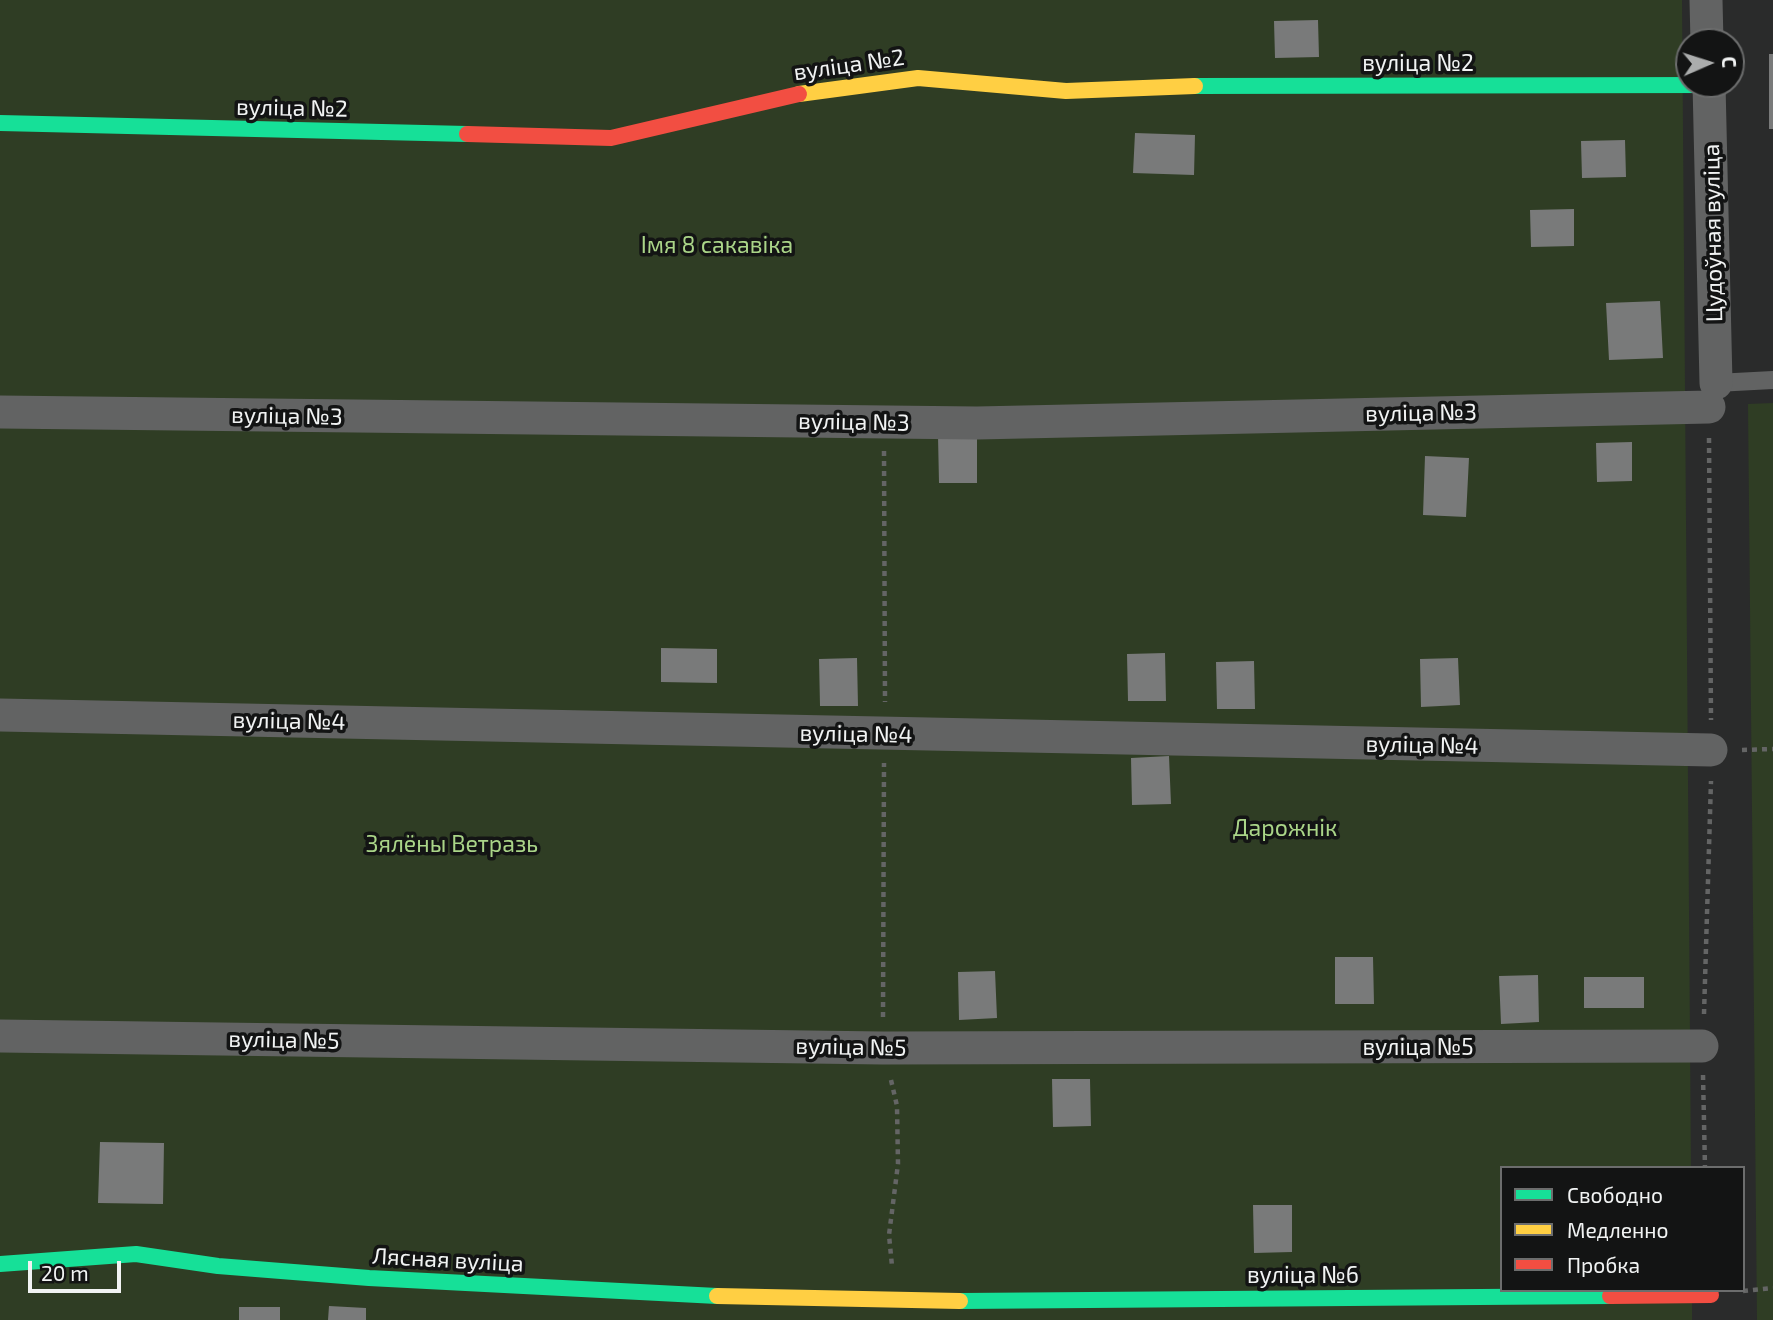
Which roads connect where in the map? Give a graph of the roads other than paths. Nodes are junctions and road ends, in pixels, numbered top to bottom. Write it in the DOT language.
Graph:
graph roads {
  1 [pos="1706,0"];
  2 [pos="1707,28"];
  3 [pos="1675,85"];
  4 [pos="1709,98"];
  5 [pos="0,123"];
  6 [pos="1773,380"];
  7 [pos="1713,395"];
  8 [pos="0,412"];
  9 [pos="0,715"];
  10 [pos="1711,750"];
  11 [pos="0,1036"];
  12 [pos="1702,1046"];
  13 [pos="0,1264"];
  14 [pos="1711,1295"];
  15 [pos="895,1301"];
  1 -- 2 [label="street"];
  3 -- 5 [label="street, вуліца №2"];
  4 -- 7 [label="street, Цудоўная вуліца"];
  6 -- 7 [label="lane"];
  7 -- 8 [label="street, вуліца №3"];
  9 -- 10 [label="street, вуліца №4"];
  11 -- 12 [label="street, вуліца №5"];
  13 -- 15 [label="street, Лясная вуліца"];
  14 -- 15 [label="street, вуліца №6"];
}
